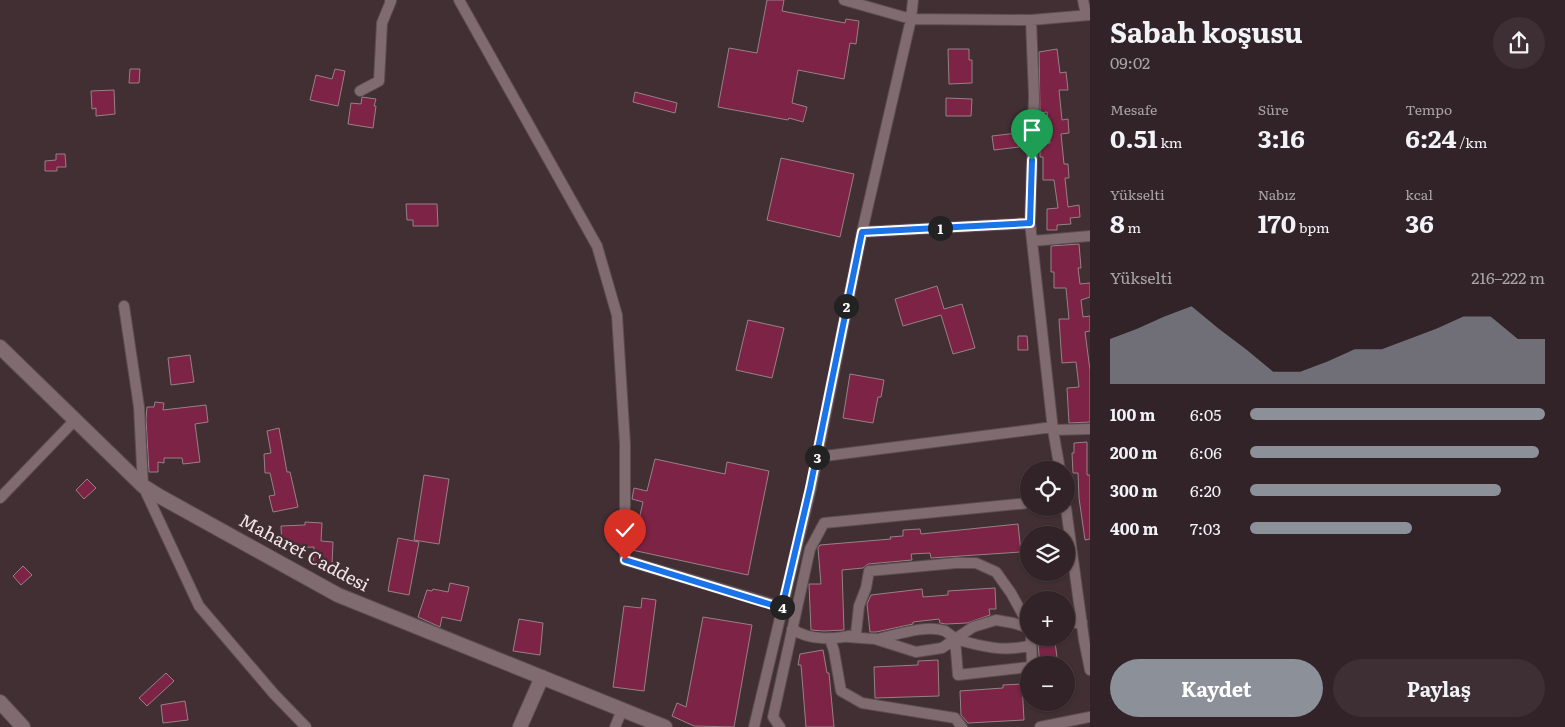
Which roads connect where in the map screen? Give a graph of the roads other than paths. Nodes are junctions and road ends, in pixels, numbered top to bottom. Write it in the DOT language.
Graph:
graph roads {
  1 [pos="390,0"];
  2 [pos="459,0"];
  3 [pos="844,0"];
  4 [pos="913,0"];
  5 [pos="1084,0"];
  6 [pos="1088,15"];
  7 [pos="912,20"];
  8 [pos="1031,20"];
  9 [pos="360,91"];
  10 [pos="1030,223"];
  11 [pos="862,232"];
  12 [pos="1090,236"];
  13 [pos="1033,241"];
  14 [pos="124,306"];
  15 [pos="0,347"];
  16 [pos="75,420"];
  17 [pos="1053,429"];
  18 [pos="1090,429"];
  19 [pos="817,457"];
  20 [pos="1058,461"];
  21 [pos="143,486"];
  22 [pos="0,498"];
  23 [pos="1020,504"];
  24 [pos="1067,516"];
  25 [pos="782,608"];
  26 [pos="1020,610"];
  27 [pos="1082,622"];
  28 [pos="1075,623"];
  29 [pos="1020,625"];
  30 [pos="792,629"];
  31 [pos="847,637"];
  32 [pos="830,639"];
  33 [pos="875,639"];
  34 [pos="955,639"];
  35 [pos="1087,640"];
  36 [pos="1022,646"];
  37 [pos="1020,668"];
  38 [pos="1090,670"];
  39 [pos="542,677"];
  40 [pos="0,702"];
  41 [pos="622,710"];
  42 [pos="1090,717"];
  43 [pos="23,727"];
  44 [pos="306,727"];
  45 [pos="520,727"];
  46 [pos="615,727"];
  47 [pos="665,727"];
  48 [pos="754,727"];
  49 [pos="780,727"];
  50 [pos="962,727"];
  51 [pos="1040,727"];
  1 -- 9 [label="street"];
  2 -- 25 [label="street"];
  3 -- 7 [label="street"];
  4 -- 7 [label="street"];
  5 -- 6 [label="street"];
  6 -- 8 [label="street"];
  7 -- 8 [label="street"];
  7 -- 11 [label="street"];
  8 -- 10 [label="street"];
  10 -- 11 [label="street"];
  10 -- 13 [label="street"];
  11 -- 19 [label="street"];
  12 -- 13 [label="street"];
  13 -- 17 [label="street"];
  14 -- 21 [label="street"];
  15 -- 16 [label="street, Maharet Caddesi"];
  16 -- 21 [label="street, Maharet Caddesi"];
  16 -- 22 [label="street"];
  17 -- 18 [label="street"];
  17 -- 19 [label="street"];
  17 -- 20 [label="street"];
  19 -- 25 [label="street"];
  21 -- 39 [label="street, Maharet Caddesi"];
  21 -- 44 [label="street"];
  23 -- 30 [label="street"];
  24 -- 27 [label="street"];
  25 -- 48 [label="street"];
  26 -- 31 [label="street"];
  27 -- 28 [label="street"];
  27 -- 35 [label="street"];
  29 -- 34 [label="street"];
  30 -- 32 [label="street"];
  30 -- 49 [label="street"];
  31 -- 32 [label="street"];
  31 -- 33 [label="street"];
  32 -- 50 [label="street"];
  33 -- 34 [label="street"];
  33 -- 34 [label="street"];
  34 -- 36 [label="street"];
  34 -- 37 [label="street"];
  35 -- 38 [label="street"];
  39 -- 41 [label="street, Maharet Caddesi"];
  39 -- 45 [label="street"];
  40 -- 43 [label="street"];
  41 -- 46 [label="street"];
  41 -- 47 [label="street, Maharet Caddesi"];
  42 -- 51 [label="street"];
}
